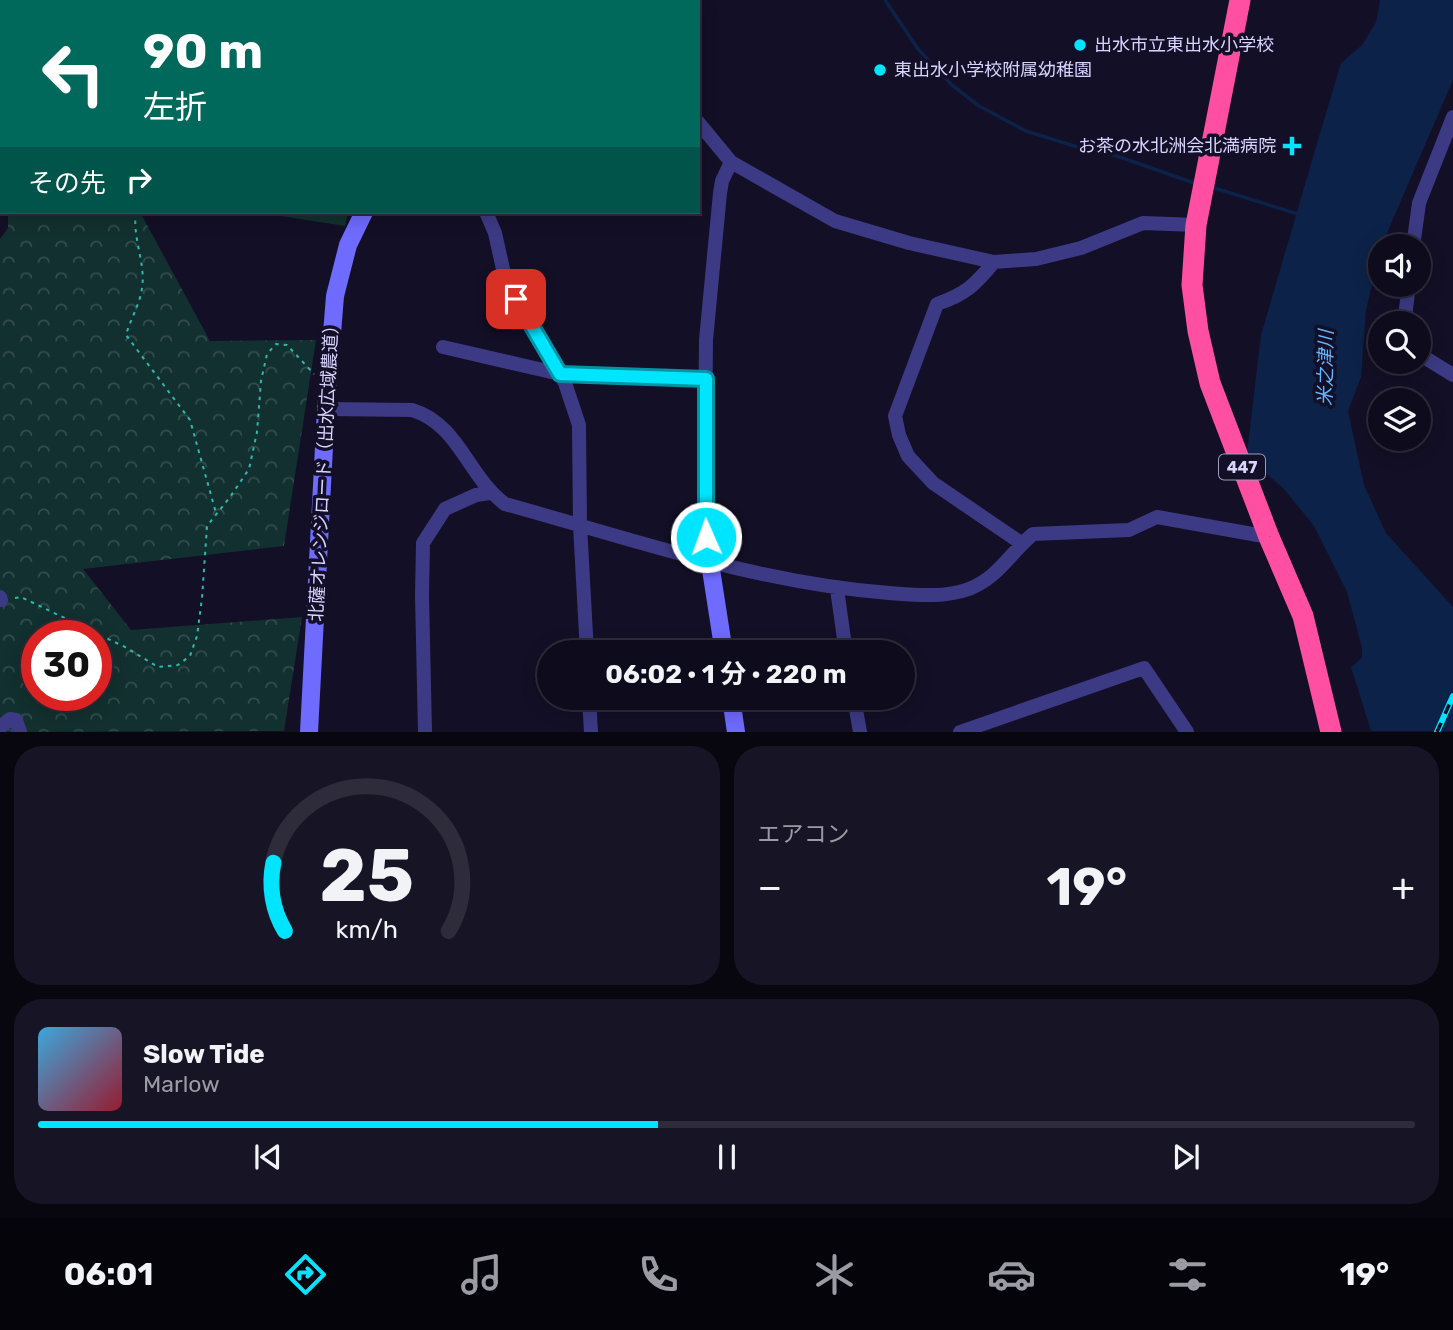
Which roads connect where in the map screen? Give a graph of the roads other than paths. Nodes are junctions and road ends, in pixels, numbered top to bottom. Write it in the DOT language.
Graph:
graph roads {
  1 [pos="1240,0"];
  2 [pos="1453,117"];
  3 [pos="700,124"];
  4 [pos="732,162"];
  5 [pos="363,214"];
  6 [pos="487,214"];
  7 [pos="1196,225"];
  8 [pos="1415,234"];
  9 [pos="994,262"];
  10 [pos="443,347"];
  11 [pos="1431,361"];
  12 [pos="560,374"];
  13 [pos="1453,375"];
  14 [pos="706,379"];
  15 [pos="326,409"];
  16 [pos="490,493"];
  17 [pos="580,524"];
  18 [pos="1269,537"];
  19 [pos="1021,544"];
  20 [pos="710,563"];
  21 [pos="837,589"];
  22 [pos="586,640"];
  23 [pos="722,640"];
  24 [pos="844,640"];
  25 [pos="590,710"];
  26 [pos="733,710"];
  27 [pos="856,710"];
  28 [pos="0,727"];
  29 [pos="20,732"];
  30 [pos="309,732"];
  31 [pos="425,732"];
  32 [pos="591,732"];
  33 [pos="736,732"];
  34 [pos="860,732"];
  35 [pos="960,732"];
  36 [pos="1187,732"];
  37 [pos="1331,732"];
  1 -- 7 [label="highway, 447"];
  2 -- 8 [label="street"];
  3 -- 4 [label="street"];
  4 -- 9 [label="street"];
  4 -- 14 [label="street"];
  5 -- 15 [label="street, 北薩オレンジロード（出水広域農道）"];
  6 -- 12 [label="street"];
  7 -- 9 [label="street"];
  7 -- 18 [label="highway, 447"];
  9 -- 19 [label="street"];
  10 -- 12 [label="street"];
  11 -- 13 [label="street"];
  12 -- 14 [label="street"];
  12 -- 17 [label="street"];
  14 -- 20 [label="street"];
  15 -- 16 [label="street"];
  15 -- 30 [label="street, 北薩オレンジロード（出水広域農道）"];
  16 -- 17 [label="street"];
  16 -- 31 [label="street"];
  17 -- 20 [label="street"];
  17 -- 22 [label="street"];
  18 -- 19 [label="street"];
  18 -- 37 [label="highway, 447"];
  19 -- 21 [label="street"];
  20 -- 21 [label="street"];
  20 -- 23 [label="street"];
  21 -- 24 [label="street"];
  25 -- 32 [label="street"];
  26 -- 33 [label="street"];
  27 -- 34 [label="street"];
  28 -- 29 [label="street"];
  35 -- 36 [label="street"];
}
